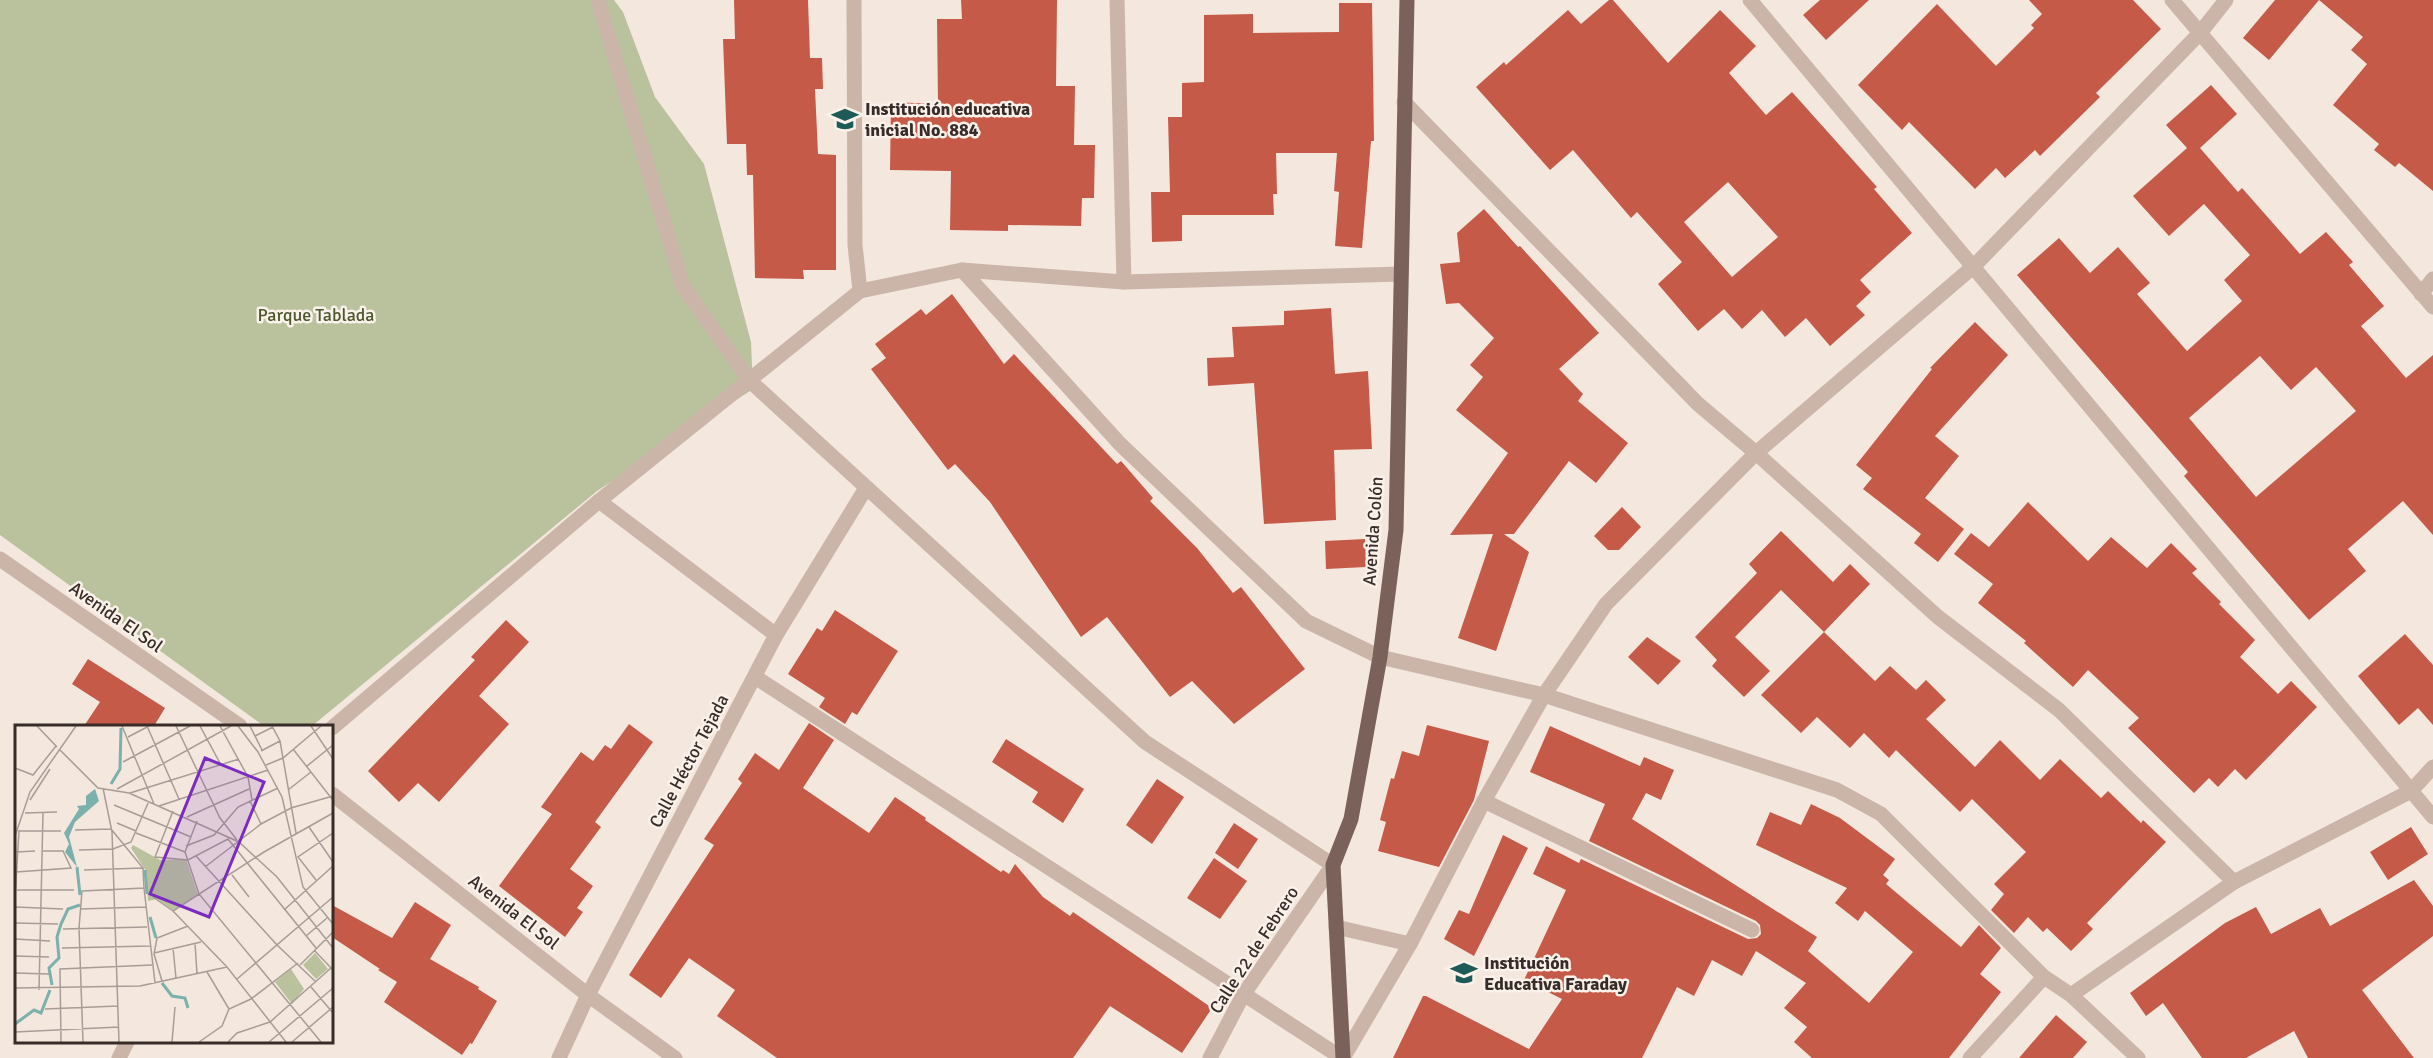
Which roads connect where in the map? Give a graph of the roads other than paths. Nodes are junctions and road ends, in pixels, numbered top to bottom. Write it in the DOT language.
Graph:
graph roads {
  1 [pos="598,0"];
  2 [pos="854,0"];
  3 [pos="1117,0"];
  4 [pos="1407,0"];
  5 [pos="1750,0"];
  6 [pos="2172,0"];
  7 [pos="2226,0"];
  8 [pos="2200,33"];
  9 [pos="1404,102"];
  10 [pos="1974,266"];
  11 [pos="962,270"];
  12 [pos="1401,274"];
  13 [pos="2433,279"];
  14 [pos="1124,282"];
  15 [pos="860,291"];
  16 [pos="2421,294"];
  17 [pos="2433,307"];
  18 [pos="750,381"];
  19 [pos="1756,453"];
  20 [pos="866,488"];
  21 [pos="599,501"];
  22 [pos="0,559"];
  23 [pos="776,634"];
  24 [pos="1380,657"];
  25 [pos="755,677"];
  26 [pos="1544,695"];
  27 [pos="239,725"];
  28 [pos="333,727"];
  29 [pos="2433,766"];
  30 [pos="2411,791"];
  31 [pos="333,795"];
  32 [pos="1484,801"];
  33 [pos="2433,817"];
  34 [pos="1333,865"];
  35 [pos="2234,882"];
  36 [pos="1336,927"];
  37 [pos="1752,930"];
  38 [pos="1410,944"];
  39 [pos="2044,977"];
  40 [pos="588,995"];
  41 [pos="1243,995"];
  42 [pos="2071,995"];
  43 [pos="126,1043"];
  44 [pos="118,1058"];
  45 [pos="559,1058"];
  46 [pos="675,1058"];
  47 [pos="1210,1058"];
  48 [pos="1342,1058"];
  49 [pos="1970,1058"];
  50 [pos="2138,1058"];
  1 -- 18 [label="street"];
  2 -- 15 [label="street"];
  3 -- 14 [label="street"];
  4 -- 9 [label="main road, Avenida Colón"];
  5 -- 10 [label="street"];
  6 -- 8 [label="street"];
  7 -- 8 [label="street"];
  8 -- 10 [label="street"];
  8 -- 16 [label="street"];
  9 -- 12 [label="main road, Avenida Colón"];
  9 -- 19 [label="street"];
  10 -- 19 [label="street"];
  10 -- 30 [label="street"];
  11 -- 14 [label="street"];
  11 -- 15 [label="street"];
  11 -- 24 [label="street"];
  12 -- 14 [label="street"];
  12 -- 24 [label="main road, Avenida Colón"];
  13 -- 16 [label="street"];
  15 -- 18 [label="street"];
  16 -- 17 [label="street"];
  18 -- 20 [label="street"];
  18 -- 21 [label="street"];
  19 -- 26 [label="street"];
  19 -- 35 [label="street"];
  20 -- 23 [label="street, Calle Héctor Tejada"];
  20 -- 34 [label="street"];
  21 -- 23 [label="street"];
  21 -- 28 [label="street"];
  22 -- 27 [label="street, Avenida El Sol"];
  23 -- 25 [label="street, Calle Héctor Tejada"];
  24 -- 26 [label="street"];
  24 -- 34 [label="main road, Avenida Colón"];
  25 -- 40 [label="street, Calle Héctor Tejada"];
  25 -- 41 [label="street"];
  26 -- 32 [label="street"];
  26 -- 39 [label="street"];
  29 -- 30 [label="street"];
  30 -- 33 [label="street"];
  30 -- 35 [label="street"];
  31 -- 40 [label="street, Avenida El Sol"];
  32 -- 37 [label="street"];
  32 -- 38 [label="street"];
  34 -- 36 [label="main road, Avenida Colón"];
  34 -- 41 [label="street, Calle 22 de Febrero"];
  35 -- 42 [label="street"];
  36 -- 38 [label="street"];
  36 -- 48 [label="main road, Avenida Colón"];
  38 -- 48 [label="street"];
  39 -- 42 [label="street"];
  39 -- 49 [label="street"];
  40 -- 45 [label="street, Calle Héctor Tejada"];
  40 -- 46 [label="street, Avenida El Sol"];
  41 -- 47 [label="street, Calle 22 de Febrero"];
  41 -- 48 [label="street"];
  42 -- 50 [label="street"];
  43 -- 44 [label="street"];
}
